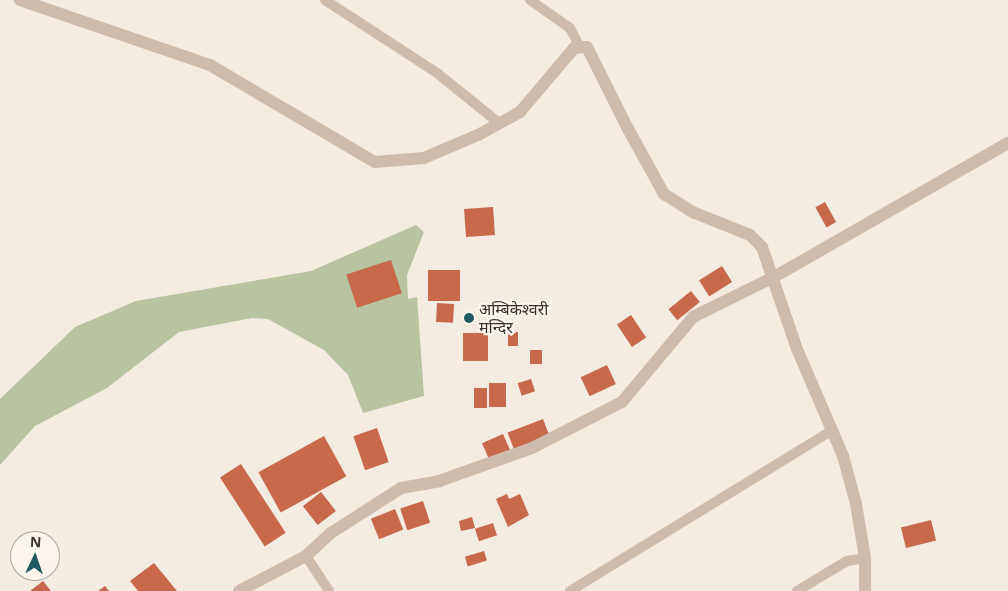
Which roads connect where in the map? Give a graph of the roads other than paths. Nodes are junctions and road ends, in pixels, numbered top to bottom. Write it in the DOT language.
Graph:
graph roads {
  1 [pos="20,0"];
  2 [pos="325,0"];
  3 [pos="530,0"];
  4 [pos="579,46"];
  5 [pos="499,123"];
  6 [pos="1008,143"];
  7 [pos="774,277"];
  8 [pos="833,430"];
  9 [pos="306,556"];
  10 [pos="864,558"];
  11 [pos="239,591"];
  12 [pos="329,591"];
  13 [pos="570,591"];
  14 [pos="798,591"];
  15 [pos="865,591"];
  1 -- 5 [label="street"];
  2 -- 5 [label="lane"];
  3 -- 4 [label="lane"];
  4 -- 5 [label="street"];
  4 -- 7 [label="street"];
  6 -- 7 [label="street"];
  7 -- 8 [label="street"];
  7 -- 9 [label="street"];
  8 -- 10 [label="street"];
  8 -- 13 [label="lane"];
  9 -- 11 [label="street"];
  9 -- 12 [label="lane"];
  10 -- 14 [label="lane"];
  10 -- 15 [label="street"];
}
